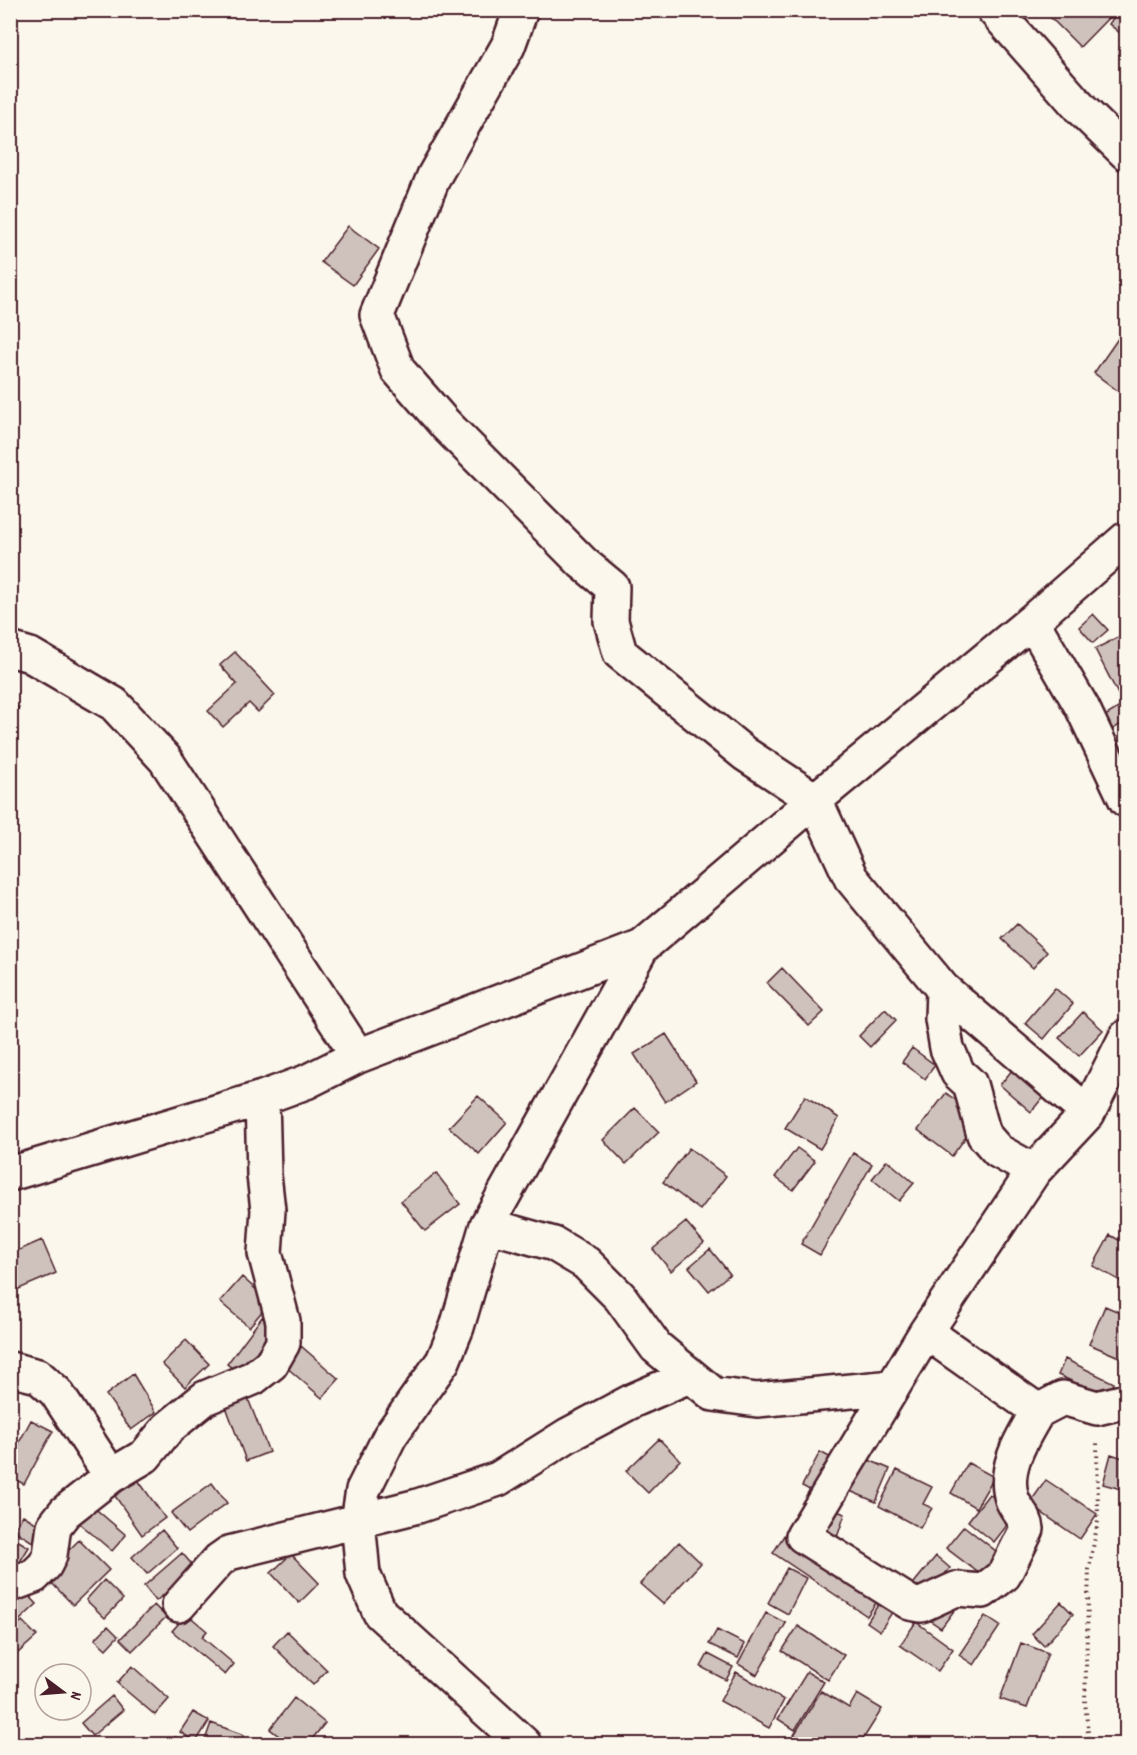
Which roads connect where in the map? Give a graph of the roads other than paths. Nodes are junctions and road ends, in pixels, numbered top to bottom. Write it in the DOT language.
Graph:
graph roads {
  1 [pos="521,10"];
  2 [pos="994,10"];
  3 [pos="1126,153"];
  4 [pos="1126,539"];
  5 [pos="1032,621"];
  6 [pos="10,649"];
  7 [pos="814,800"];
  8 [pos="1126,800"];
  9 [pos="642,946"];
  10 [pos="943,989"];
  11 [pos="1126,1037"];
  12 [pos="358,1056"];
  13 [pos="262,1098"];
  14 [pos="1088,1113"];
  15 [pos="1034,1172"];
  16 [pos="10,1174"];
  17 [pos="487,1225"];
  18 [pos="926,1332"];
  19 [pos="10,1369"];
  20 [pos="689,1376"];
  21 [pos="893,1387"];
  22 [pos="1112,1405"];
  23 [pos="1038,1411"];
  24 [pos="111,1476"];
  25 [pos="358,1521"];
  26 [pos="10,1585"];
  27 [pos="179,1605"];
  28 [pos="524,1744"];
  1 -- 7 [label="street"];
  2 -- 3 [label="street"];
  4 -- 5 [label="street"];
  5 -- 7 [label="street"];
  5 -- 8 [label="street"];
  6 -- 12 [label="street"];
  7 -- 9 [label="street"];
  7 -- 10 [label="street"];
  9 -- 12 [label="street"];
  9 -- 17 [label="street"];
  10 -- 14 [label="street"];
  10 -- 15 [label="street"];
  11 -- 14 [label="street"];
  12 -- 13 [label="street"];
  13 -- 16 [label="street"];
  13 -- 24 [label="street"];
  14 -- 15 [label="street"];
  15 -- 18 [label="street"];
  17 -- 20 [label="street"];
  17 -- 25 [label="street"];
  18 -- 21 [label="street"];
  18 -- 23 [label="street"];
  19 -- 24 [label="street"];
  20 -- 21 [label="street"];
  20 -- 25 [label="street"];
  21 -- 23 [label="street"];
  22 -- 23 [label="street"];
  24 -- 26 [label="street"];
  25 -- 27 [label="street"];
  25 -- 28 [label="street"];
}
